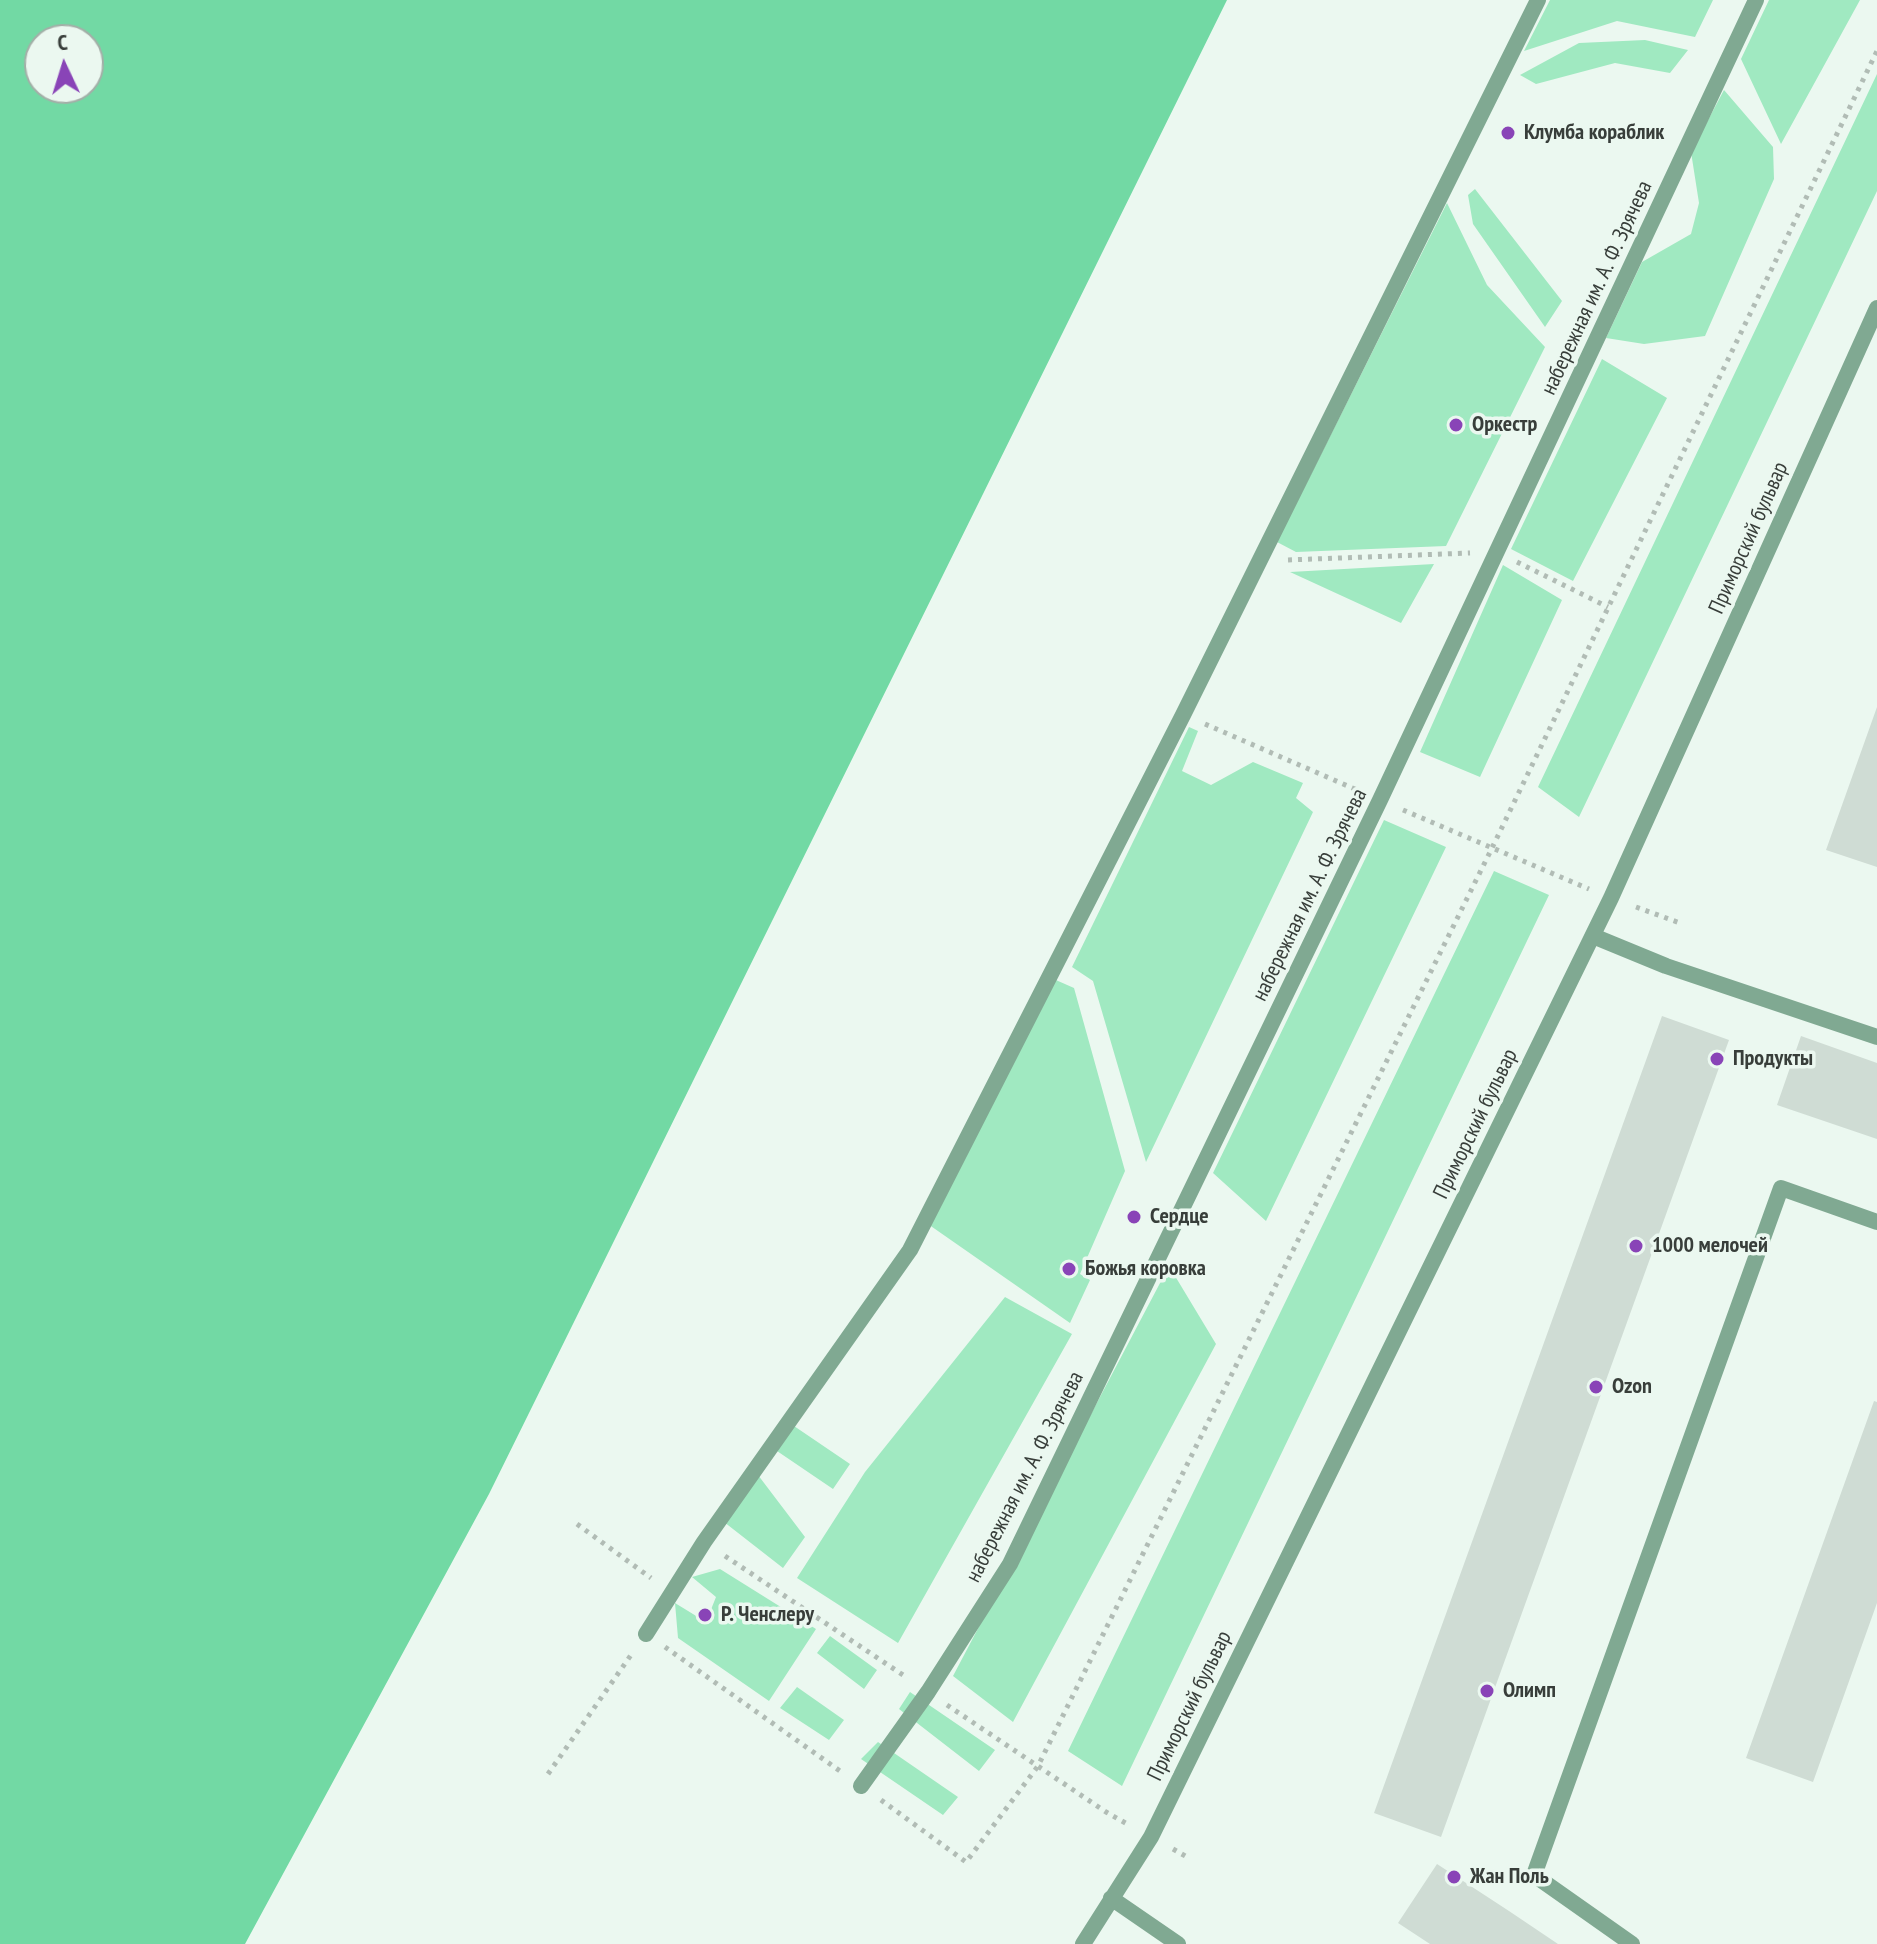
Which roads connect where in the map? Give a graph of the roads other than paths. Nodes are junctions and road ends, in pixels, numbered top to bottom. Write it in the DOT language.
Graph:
graph roads {
  1 [pos="1538,0"];
  2 [pos="1756,0"];
  3 [pos="1877,308"];
  4 [pos="1593,936"];
  5 [pos="1877,1037"];
  6 [pos="1877,1222"];
  7 [pos="646,1634"];
  8 [pos="861,1786"];
  9 [pos="1111,1898"];
  10 [pos="1083,1944"];
  11 [pos="1178,1944"];
  12 [pos="1632,1944"];
  1 -- 7 [label="street"];
  2 -- 8 [label="street, набережная им. А. Ф. Зрячева"];
  3 -- 4 [label="street, Приморский бульвар"];
  4 -- 5 [label="street"];
  4 -- 9 [label="street, Приморский бульвар"];
  6 -- 12 [label="street"];
  9 -- 10 [label="street, Приморский бульвар"];
  9 -- 11 [label="street"];
}
